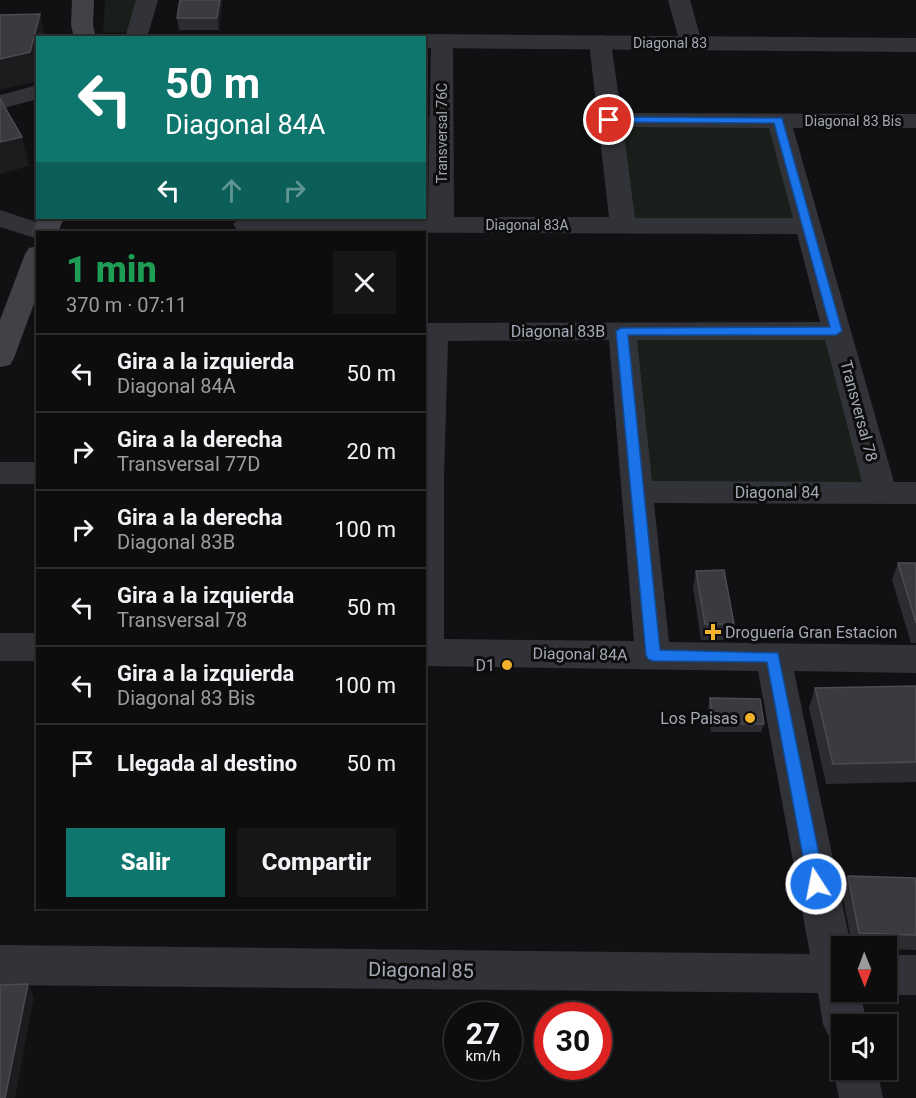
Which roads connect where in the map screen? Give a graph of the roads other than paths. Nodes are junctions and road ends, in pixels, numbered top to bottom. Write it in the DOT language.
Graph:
graph roads {
  1 [pos="83,0"];
  2 [pos="147,0"];
  3 [pos="679,0"];
  4 [pos="85,36"];
  5 [pos="137,36"];
  6 [pos="433,41"];
  7 [pos="600,42"];
  8 [pos="691,43"];
  9 [pos="916,45"];
  10 [pos="36,93"];
  11 [pos="0,102"];
  12 [pos="433,117"];
  13 [pos="609,120"];
  14 [pos="778,120"];
  15 [pos="916,121"];
  16 [pos="0,208"];
  17 [pos="36,209"];
  18 [pos="0,218"];
  19 [pos="441,224"];
  20 [pos="246,225"];
  21 [pos="623,225"];
  22 [pos="807,226"];
  23 [pos="36,231"];
  24 [pos="36,259"];
  25 [pos="621,331"];
  26 [pos="836,331"];
  27 [pos="429,332"];
  28 [pos="0,358"];
  29 [pos="0,473"];
  30 [pos="36,473"];
  31 [pos="426,477"];
  32 [pos="638,492"];
  33 [pos="881,493"];
  34 [pos="916,493"];
  35 [pos="0,646"];
  36 [pos="36,647"];
  37 [pos="426,652"];
  38 [pos="653,655"];
  39 [pos="773,657"];
  40 [pos="916,659"];
  41 [pos="831,940"];
  42 [pos="0,965"];
  43 [pos="831,974"];
  44 [pos="897,975"];
  45 [pos="916,975"];
  46 [pos="857,1080"];
  47 [pos="861,1098"];
  1 -- 4 [label="main road"];
  2 -- 5 [label="street"];
  3 -- 8 [label="street"];
  6 -- 7 [label="street, Diagonal 83"];
  6 -- 12 [label="street, Transversal 76C"];
  7 -- 8 [label="street, Diagonal 83"];
  7 -- 13 [label="street"];
  8 -- 9 [label="street, Diagonal 83"];
  10 -- 11 [label="street"];
  12 -- 19 [label="street, Transversal 76C"];
  13 -- 14 [label="street, Diagonal 83 Bis"];
  13 -- 21 [label="street"];
  14 -- 15 [label="street, Diagonal 83 Bis"];
  14 -- 22 [label="street, Transversal 78"];
  16 -- 17 [label="street"];
  18 -- 23 [label="street"];
  19 -- 20 [label="street, Diagonal 83A"];
  19 -- 21 [label="street, Diagonal 83A"];
  21 -- 22 [label="street, Diagonal 83A"];
  22 -- 26 [label="street, Transversal 78"];
  24 -- 28 [label="main road"];
  25 -- 26 [label="street, Diagonal 83B"];
  25 -- 27 [label="street, Diagonal 83B"];
  25 -- 32 [label="street"];
  26 -- 33 [label="street, Transversal 78"];
  27 -- 31 [label="street"];
  29 -- 30 [label="street"];
  32 -- 33 [label="street, Diagonal 84"];
  32 -- 38 [label="street"];
  33 -- 34 [label="street, Diagonal 84"];
  35 -- 36 [label="street"];
  37 -- 38 [label="street, Diagonal 84A"];
  38 -- 39 [label="street, Diagonal 84A"];
  39 -- 40 [label="street, Diagonal 84A"];
  39 -- 41 [label="street"];
  42 -- 43 [label="street, Diagonal 85"];
  44 -- 45 [label="street"];
  46 -- 47 [label="street"];
}
